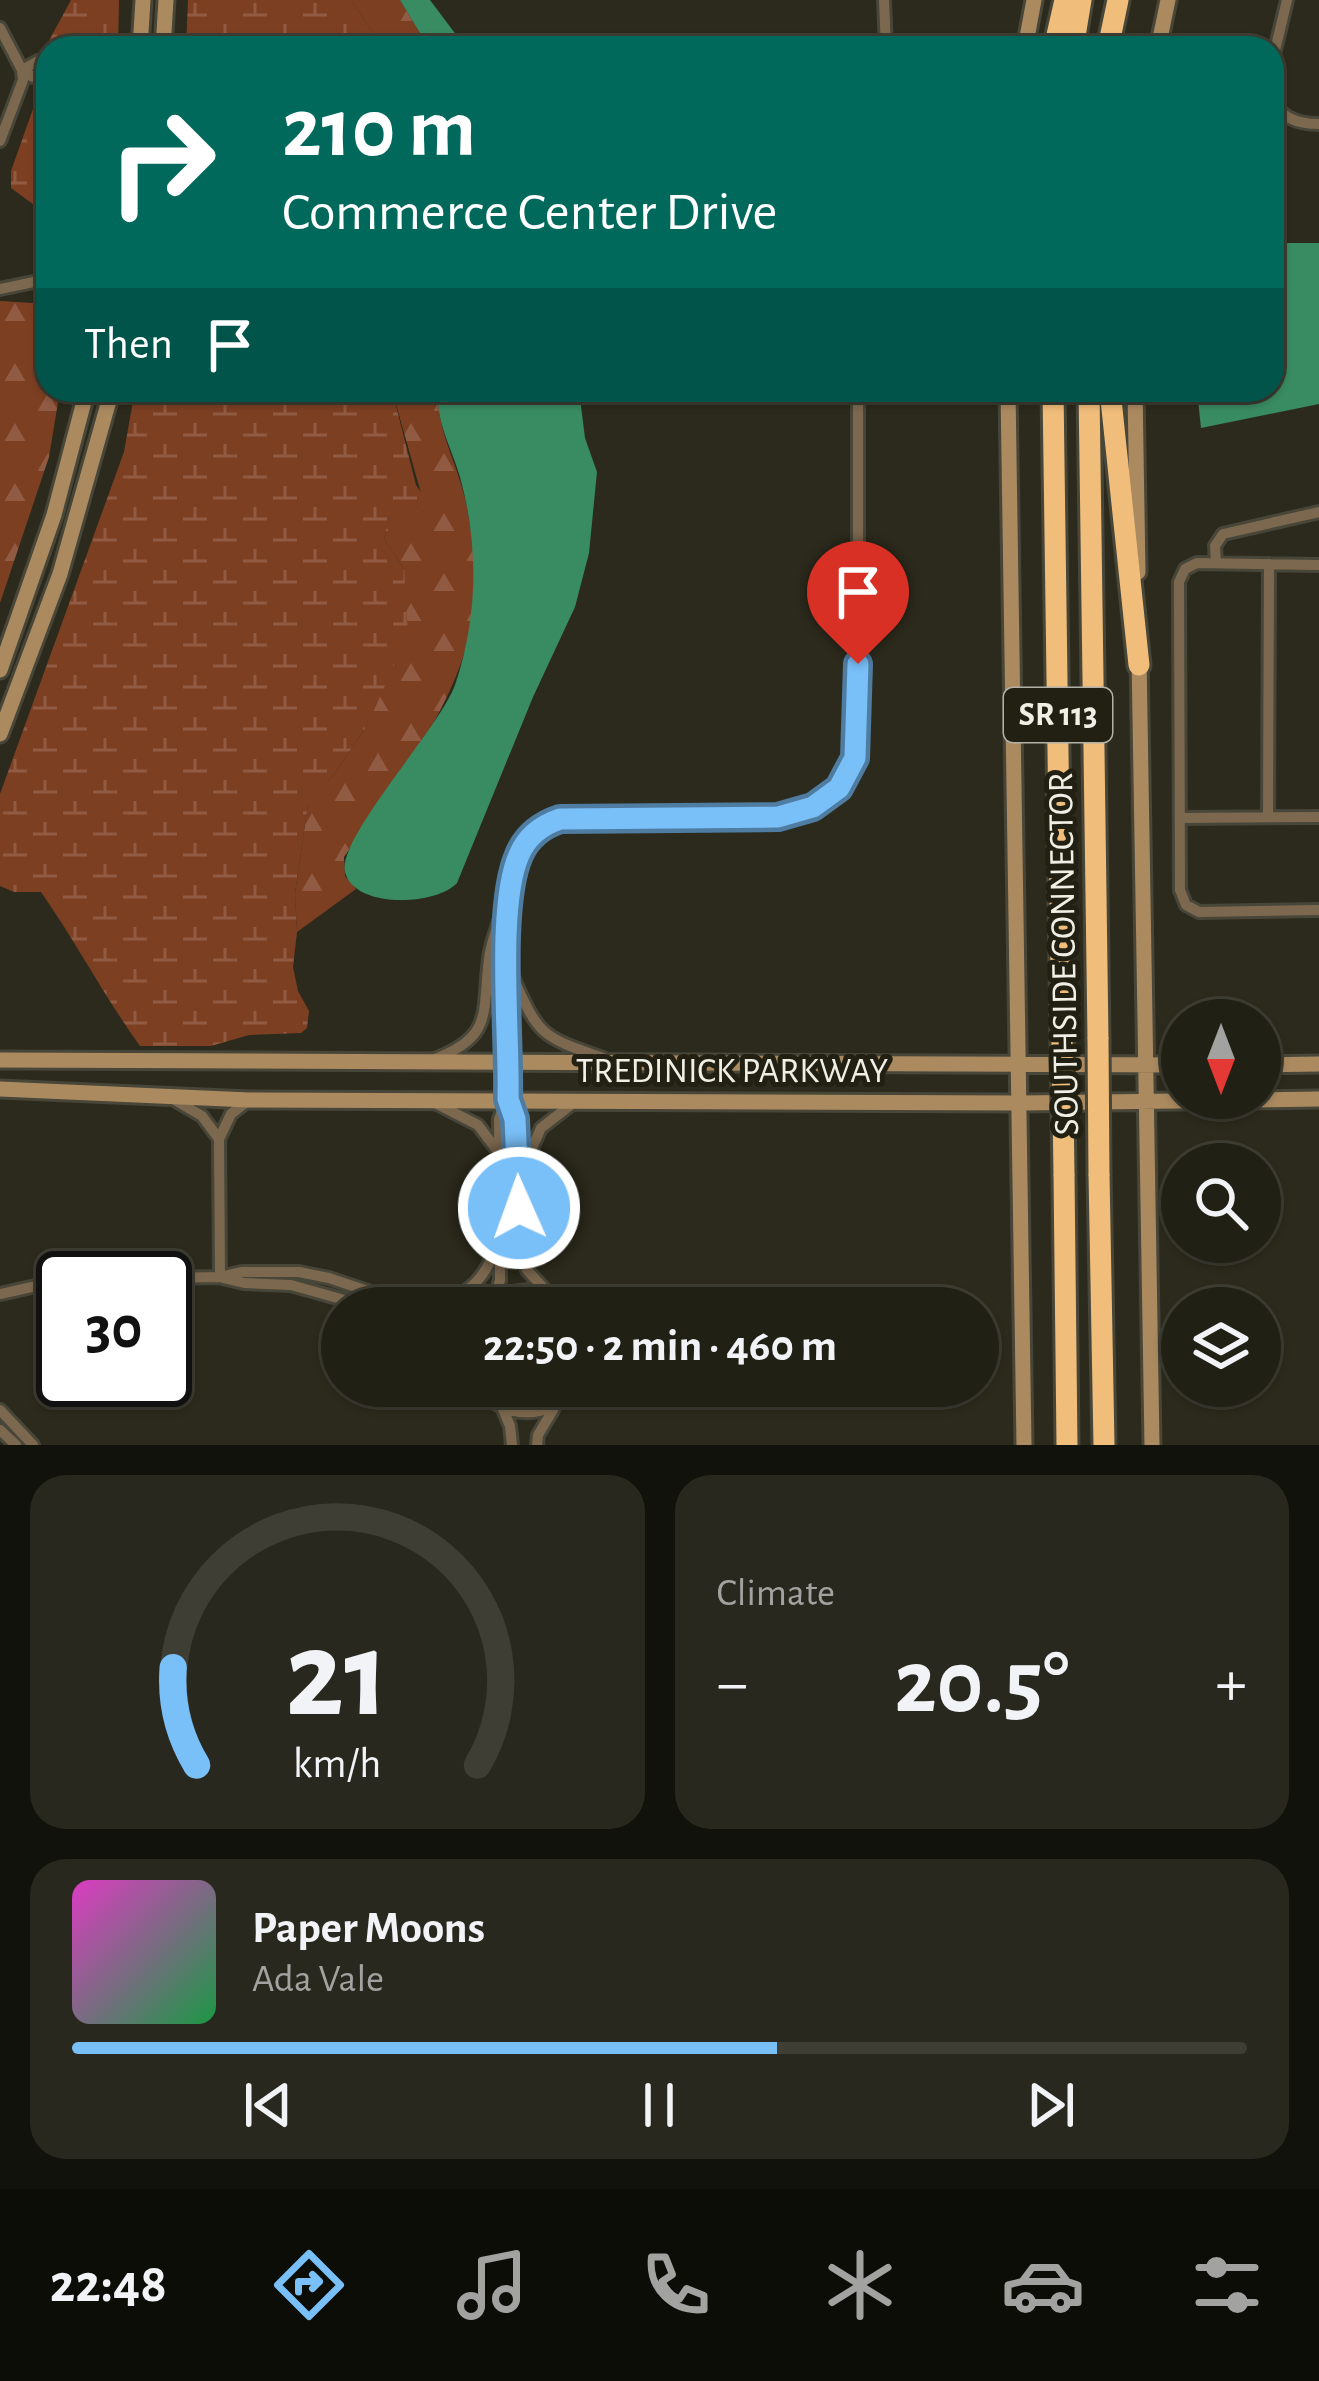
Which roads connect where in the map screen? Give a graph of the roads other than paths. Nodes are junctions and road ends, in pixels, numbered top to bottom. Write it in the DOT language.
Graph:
graph roads {
  1 [pos="143,0"];
  2 [pos="166,0"];
  3 [pos="884,0"];
  4 [pos="1034,0"];
  5 [pos="1065,0"];
  6 [pos="1081,0"];
  7 [pos="1118,0"];
  8 [pos="1127,0"];
  9 [pos="1168,0"];
  10 [pos="1287,0"];
  11 [pos="0,28"];
  12 [pos="141,36"];
  13 [pos="164,36"];
  14 [pos="886,36"];
  15 [pos="1027,36"];
  16 [pos="1057,36"];
  17 [pos="1075,36"];
  18 [pos="1110,36"];
  19 [pos="1122,36"];
  20 [pos="1160,36"];
  21 [pos="1278,36"];
  22 [pos="36,62"];
  23 [pos="22,70"];
  24 [pos="36,77"];
  25 [pos="1284,112"];
  26 [pos="1319,124"];
  27 [pos="0,141"];
  28 [pos="36,282"];
  29 [pos="0,289"];
  30 [pos="84,402"];
  31 [pos="109,402"];
  32 [pos="858,402"];
  33 [pos="1008,402"];
  34 [pos="1053,402"];
  35 [pos="1089,402"];
  36 [pos="1111,402"];
  37 [pos="1136,402"];
  38 [pos="1319,512"];
  39 [pos="1216,563"];
  40 [pos="1269,564"];
  41 [pos="1319,565"];
  42 [pos="1139,665"];
  43 [pos="0,670"];
  44 [pos="6,698"];
  45 [pos="2,724"];
  46 [pos="1268,817"];
  47 [pos="1319,817"];
  48 [pos="1180,818"];
  49 [pos="508,894"];
  50 [pos="1319,910"];
  51 [pos="508,967"];
  52 [pos="0,1060"];
  53 [pos="428,1062"];
  54 [pos="509,1062"];
  55 [pos="616,1063"];
  56 [pos="1145,1064"];
  57 [pos="1161,1064"];
  58 [pos="1281,1064"];
  59 [pos="1319,1064"];
  60 [pos="1021,1065"];
  61 [pos="0,1089"];
  62 [pos="168,1097"];
  63 [pos="427,1099"];
  64 [pos="508,1099"];
  65 [pos="1319,1099"];
  66 [pos="249,1100"];
  67 [pos="580,1100"];
  68 [pos="1146,1100"];
  69 [pos="1022,1103"];
  70 [pos="219,1139"];
  71 [pos="498,1152"];
  72 [pos="518,1181"];
  73 [pos="498,1236"];
  74 [pos="192,1277"];
  75 [pos="220,1277"];
  76 [pos="36,1286"];
  77 [pos="352,1287"];
  78 [pos="471,1287"];
  79 [pos="498,1287"];
  80 [pos="543,1287"];
  81 [pos="321,1293"];
  82 [pos="0,1294"];
  83 [pos="500,1407"];
  84 [pos="550,1407"];
  85 [pos="557,1407"];
  86 [pos="502,1409"];
  87 [pos="0,1410"];
  88 [pos="0,1430"];
  89 [pos="16,1445"];
  90 [pos="33,1445"];
  91 [pos="512,1445"];
  92 [pos="537,1445"];
  93 [pos="1024,1445"];
  94 [pos="1067,1445"];
  95 [pos="1104,1445"];
  96 [pos="1152,1445"];
  1 -- 12 [label="street"];
  2 -- 13 [label="street"];
  3 -- 14 [label="street"];
  4 -- 15 [label="street"];
  5 -- 16 [label="highway"];
  6 -- 17 [label="highway"];
  7 -- 18 [label="highway"];
  8 -- 19 [label="highway"];
  9 -- 20 [label="street"];
  10 -- 21 [label="street"];
  11 -- 23 [label="street"];
  22 -- 23 [label="street"];
  23 -- 24 [label="street"];
  23 -- 27 [label="street"];
  25 -- 26 [label="street"];
  28 -- 29 [label="street"];
  30 -- 43 [label="street"];
  31 -- 44 [label="street"];
  32 -- 49 [label="street"];
  33 -- 60 [label="street"];
  34 -- 94 [label="highway, SOUTHSIDE CONNECTOR / SR 113, bridge"];
  35 -- 95 [label="highway, SOUTHSIDE CONNECTOR / SR 113, bridge"];
  36 -- 42 [label="highway"];
  37 -- 42 [label="street"];
  38 -- 39 [label="street"];
  39 -- 40 [label="street"];
  39 -- 48 [label="street"];
  40 -- 41 [label="street"];
  40 -- 46 [label="street"];
  42 -- 56 [label="street"];
  44 -- 45 [label="street"];
  46 -- 47 [label="street"];
  46 -- 48 [label="street"];
  48 -- 50 [label="street"];
  49 -- 51 [label="street"];
  49 -- 53 [label="street"];
  51 -- 54 [label="street"];
  51 -- 55 [label="street"];
  52 -- 53 [label="street, TREDINICK PARKWAY"];
  53 -- 54 [label="street, TREDINICK PARKWAY"];
  54 -- 55 [label="street, TREDINICK PARKWAY"];
  54 -- 64 [label="street"];
  55 -- 60 [label="street, TREDINICK PARKWAY"];
  56 -- 57 [label="street, TREDINICK PARKWAY"];
  56 -- 60 [label="street, TREDINICK PARKWAY"];
  56 -- 68 [label="street"];
  58 -- 59 [label="street"];
  60 -- 69 [label="street"];
  61 -- 62 [label="street, TREDINICK PARKWAY"];
  62 -- 66 [label="street, TREDINICK PARKWAY"];
  62 -- 70 [label="street"];
  63 -- 64 [label="street, TREDINICK PARKWAY"];
  63 -- 66 [label="street, TREDINICK PARKWAY"];
  63 -- 71 [label="street"];
  64 -- 67 [label="street, TREDINICK PARKWAY"];
  64 -- 71 [label="street"];
  64 -- 72 [label="street"];
  65 -- 68 [label="street, TREDINICK PARKWAY"];
  66 -- 70 [label="street"];
  67 -- 69 [label="street, TREDINICK PARKWAY"];
  67 -- 72 [label="street"];
  68 -- 69 [label="street, TREDINICK PARKWAY"];
  68 -- 96 [label="street"];
  69 -- 93 [label="street"];
  70 -- 75 [label="street"];
  71 -- 73 [label="street"];
  72 -- 80 [label="street"];
  73 -- 78 [label="street"];
  73 -- 79 [label="street"];
  74 -- 75 [label="street"];
  75 -- 77 [label="street"];
  75 -- 81 [label="street"];
  76 -- 82 [label="street"];
  83 -- 86 [label="street"];
  84 -- 86 [label="street"];
  85 -- 92 [label="street"];
  86 -- 91 [label="street"];
  87 -- 90 [label="street"];
  88 -- 89 [label="street"];
}
